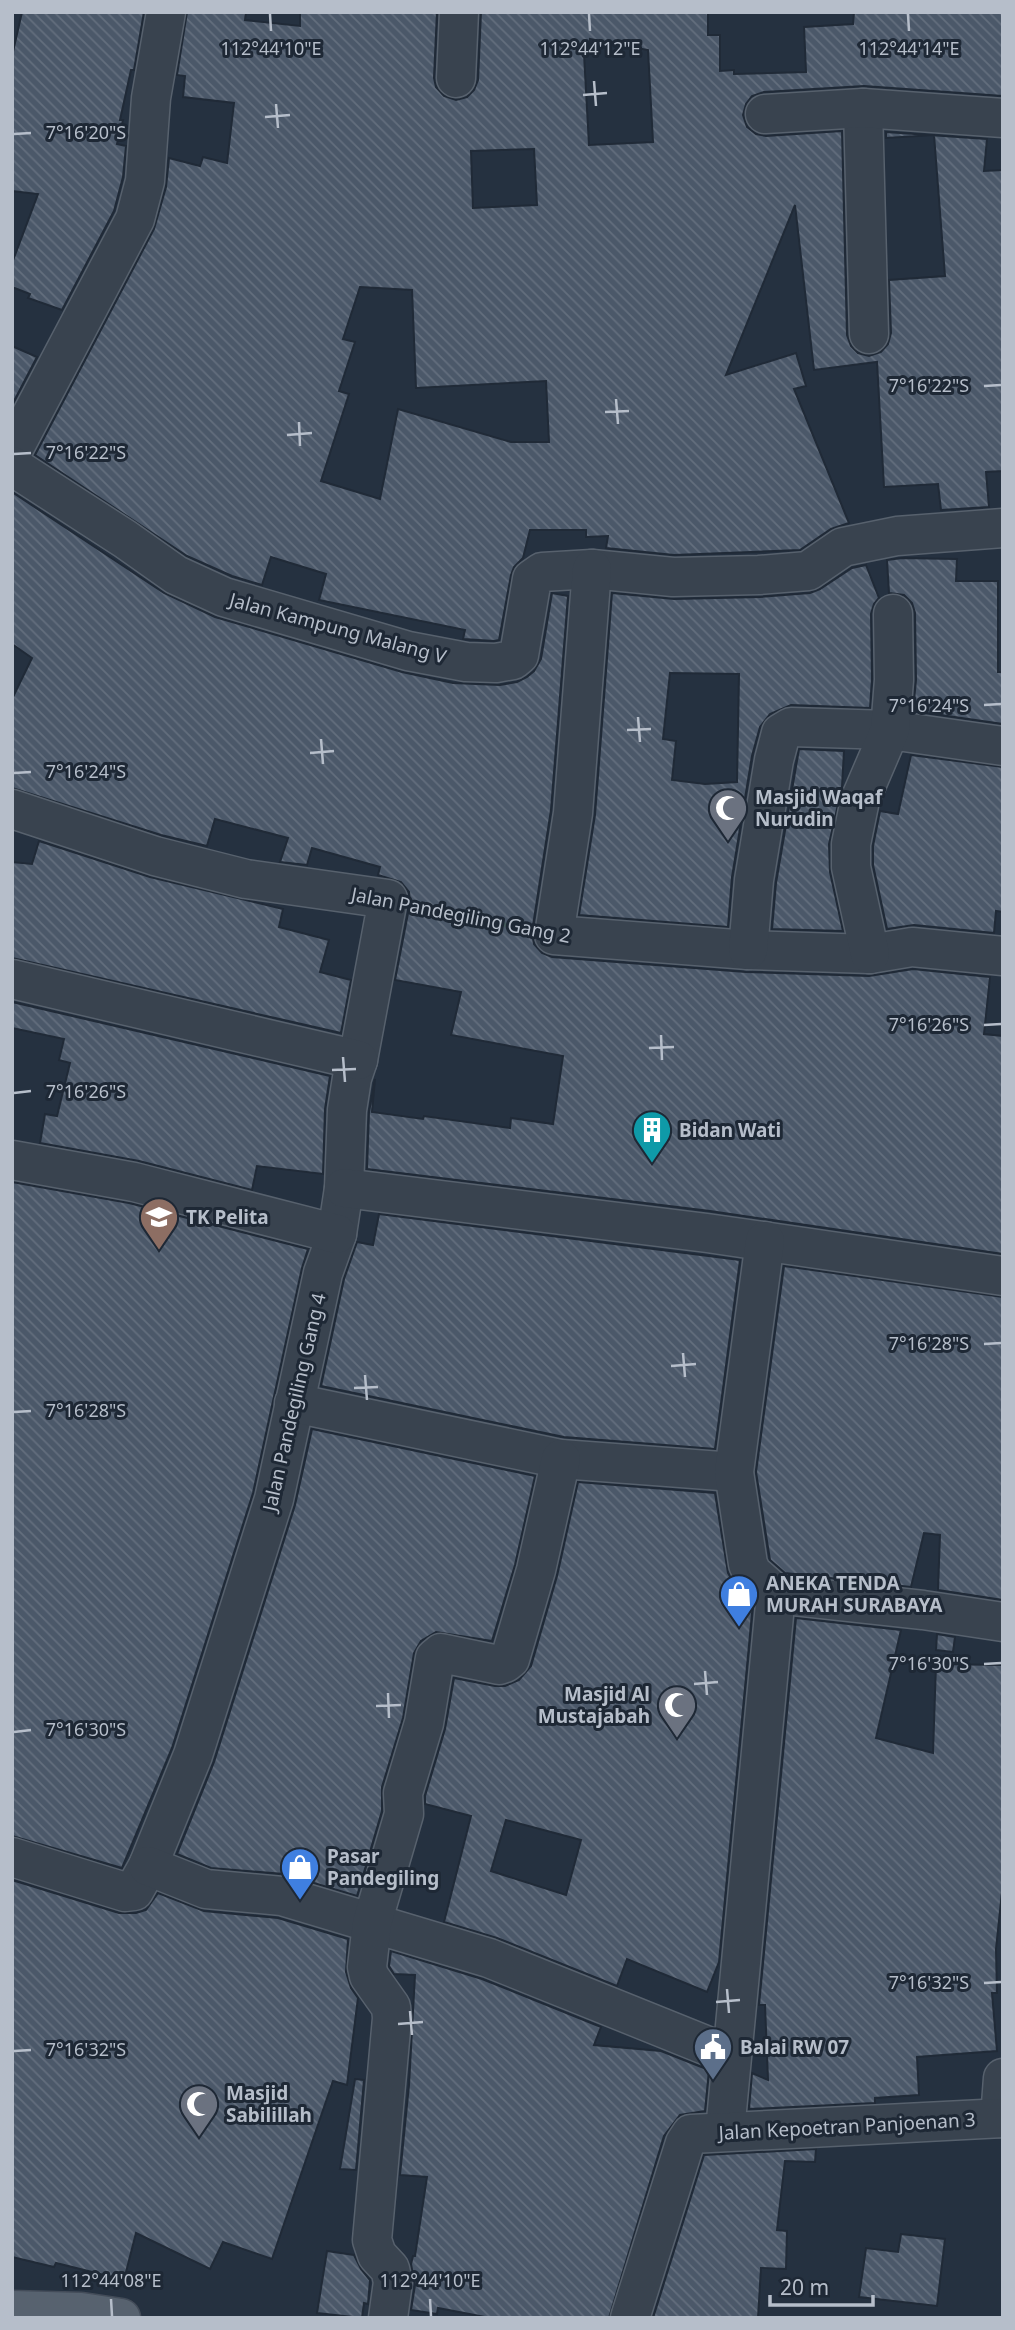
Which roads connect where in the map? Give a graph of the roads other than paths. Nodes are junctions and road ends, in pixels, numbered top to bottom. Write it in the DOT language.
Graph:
graph roads {
  1 [pos="166,12"];
  2 [pos="459,12"];
  3 [pos="456,78"];
  4 [pos="863,108"];
  5 [pos="765,114"];
  6 [pos="1003,118"];
  7 [pos="869,334"];
  8 [pos="12,452"];
  9 [pos="12,466"];
  10 [pos="1003,528"];
  11 [pos="592,569"];
  12 [pos="893,614"];
  13 [pos="890,730"];
  14 [pos="1003,746"];
  15 [pos="12,810"];
  16 [pos="388,899"];
  17 [pos="748,950"];
  18 [pos="870,954"];
  19 [pos="1003,957"];
  20 [pos="12,979"];
  21 [pos="358,1060"];
  22 [pos="12,1160"];
  23 [pos="344,1188"];
  24 [pos="337,1234"];
  25 [pos="765,1241"];
  26 [pos="1003,1276"];
  27 [pos="294,1403"];
  28 [pos="561,1459"];
  29 [pos="734,1472"];
  30 [pos="776,1594"];
  31 [pos="1002,1620"];
  32 [pos="12,1857"];
  33 [pos="142,1878"];
  34 [pos="372,1923"];
  35 [pos="730,2055"];
  36 [pos="1003,2078"];
  37 [pos="1001,2118"];
  38 [pos="708,2133"];
  39 [pos="12,2312"];
  40 [pos="21,2318"];
  41 [pos="121,2318"];
  42 [pos="388,2318"];
  43 [pos="630,2318"];
  1 -- 8 [label="street"];
  2 -- 3 [label="street"];
  4 -- 5 [label="street"];
  4 -- 6 [label="street"];
  4 -- 7 [label="street"];
  9 -- 11 [label="street, Jalan Kampung Malang V"];
  10 -- 11 [label="street, Jalan Kampung Malang V"];
  11 -- 17 [label="street, Jalan Pandegiling Gang 2"];
  12 -- 13 [label="street"];
  13 -- 14 [label="street"];
  13 -- 17 [label="street"];
  13 -- 18 [label="street"];
  15 -- 16 [label="street, Jalan Pandegiling Gang 2"];
  16 -- 21 [label="street, Jalan Pandegiling Gang 4"];
  17 -- 18 [label="street, Jalan Pandegiling Gang 2"];
  18 -- 19 [label="street, Jalan Pandegiling Gang 2"];
  20 -- 21 [label="street"];
  21 -- 23 [label="street, Jalan Pandegiling Gang 4"];
  22 -- 24 [label="street"];
  23 -- 24 [label="street, Jalan Pandegiling Gang 4"];
  23 -- 25 [label="street"];
  24 -- 27 [label="street, Jalan Pandegiling Gang 4"];
  25 -- 26 [label="street"];
  25 -- 29 [label="street"];
  27 -- 28 [label="street"];
  27 -- 33 [label="street, Jalan Pandegiling Gang 4"];
  28 -- 29 [label="street"];
  28 -- 34 [label="street"];
  29 -- 30 [label="street"];
  30 -- 31 [label="street"];
  30 -- 35 [label="street"];
  32 -- 33 [label="street"];
  33 -- 34 [label="street"];
  34 -- 35 [label="street"];
  34 -- 42 [label="street"];
  35 -- 38 [label="street"];
  36 -- 37 [label="street"];
  37 -- 38 [label="street, Jalan Kepoetran Panjoenan 3"];
  38 -- 43 [label="street"];
  39 -- 40 [label="main road"];
  39 -- 41 [label="main road"];
}
